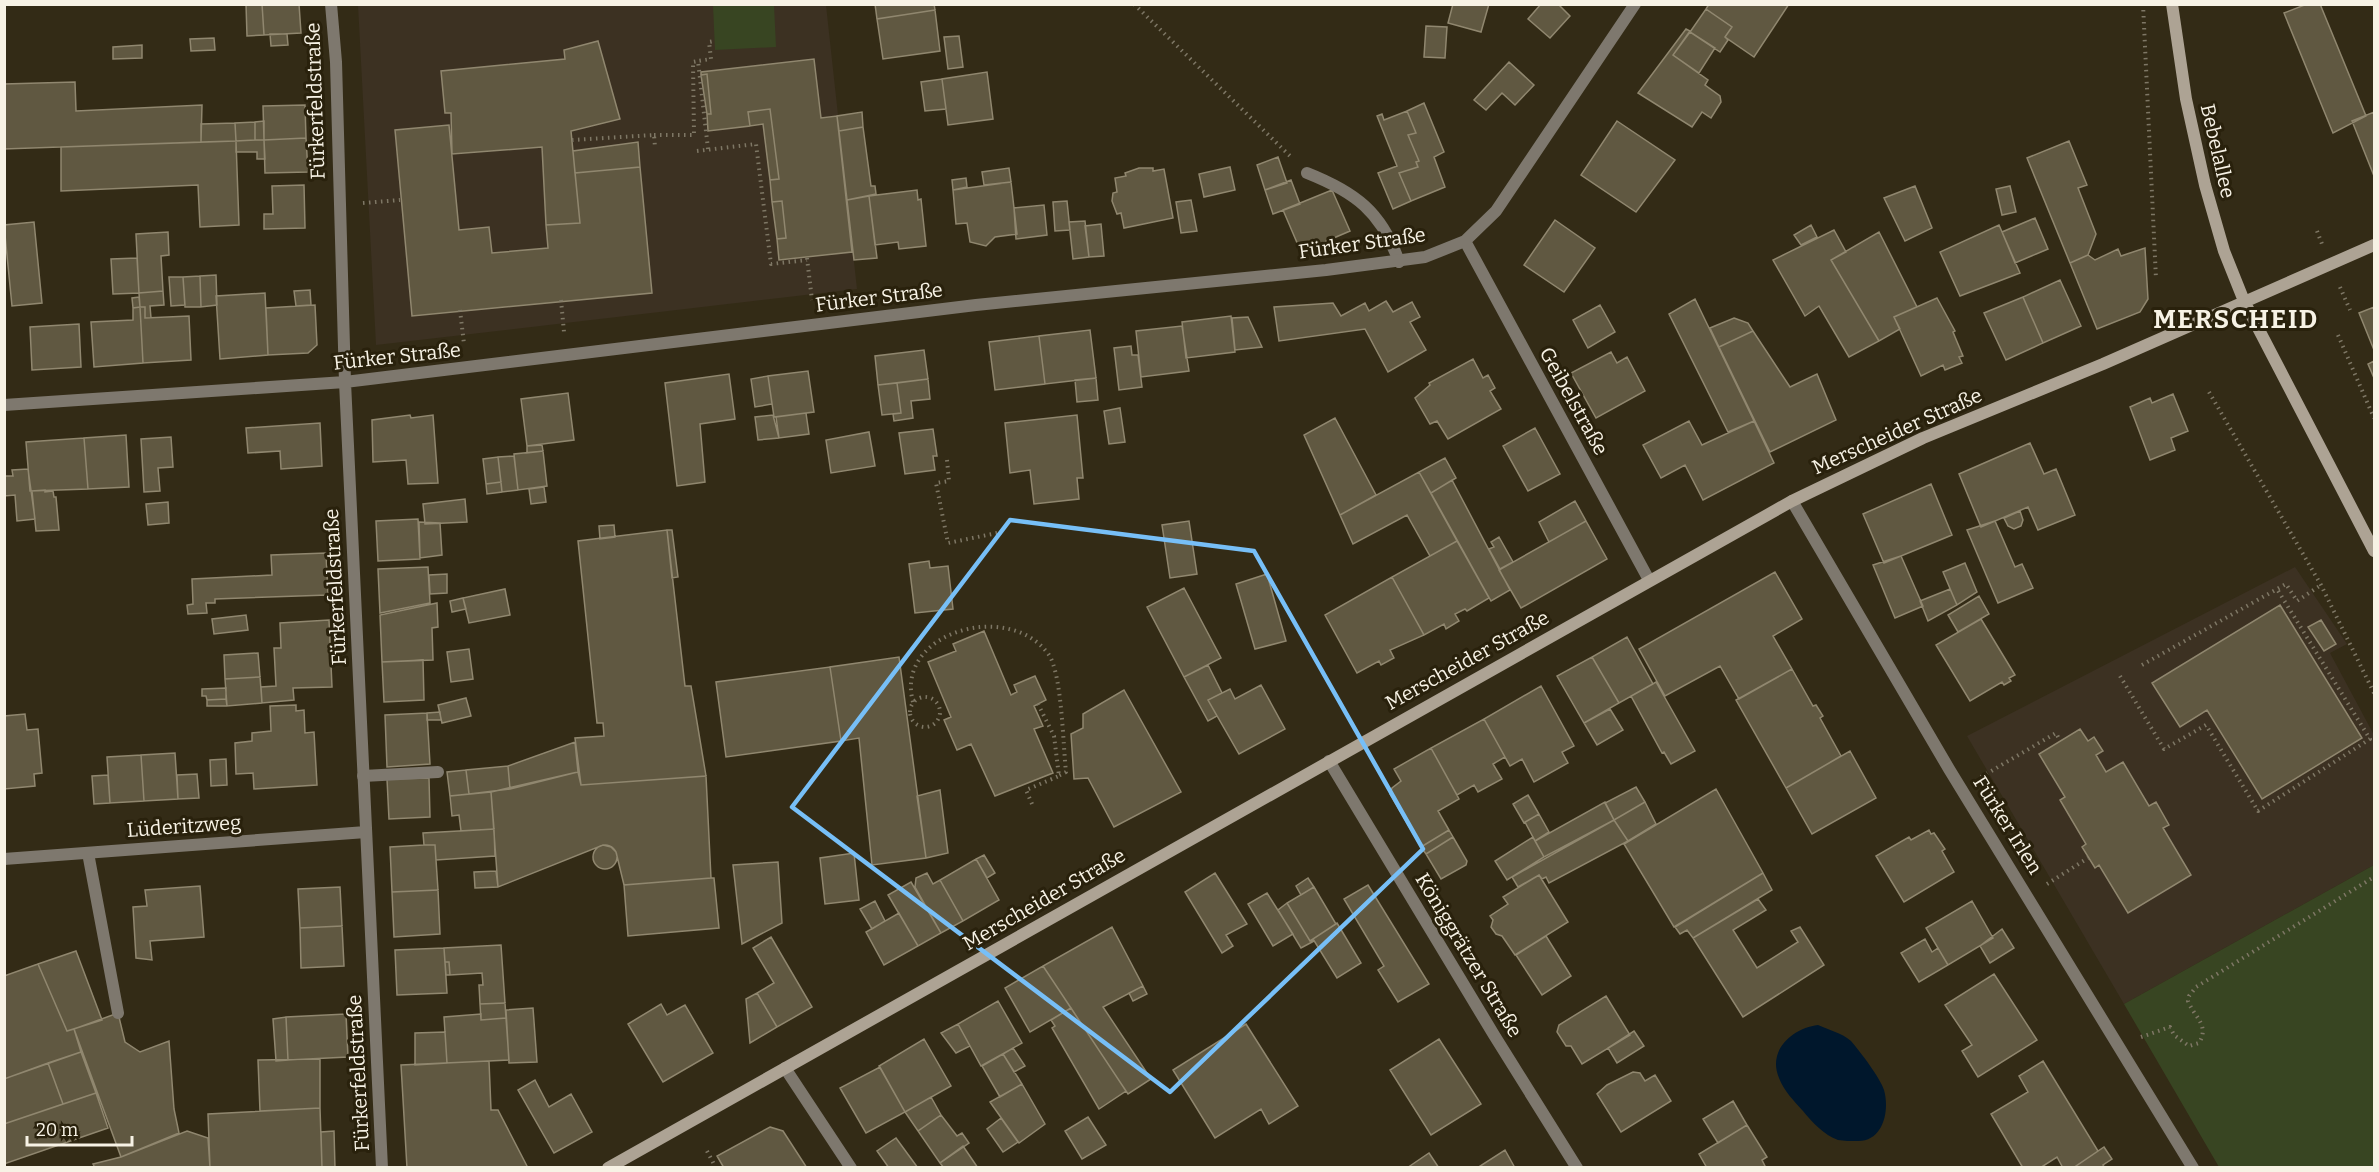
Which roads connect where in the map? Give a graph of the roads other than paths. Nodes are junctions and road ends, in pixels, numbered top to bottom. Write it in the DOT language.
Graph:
graph roads {
  1 [pos="331,4"];
  2 [pos="1635,4"];
  3 [pos="2172,4"];
  4 [pos="1307,173"];
  5 [pos="1465,241"];
  6 [pos="2374,245"];
  7 [pos="1399,262"];
  8 [pos="2244,301"];
  9 [pos="345,382"];
  10 [pos="4,405"];
  11 [pos="1791,501"];
  12 [pos="2374,551"];
  13 [pos="1649,580"];
  14 [pos="1329,761"];
  15 [pos="438,772"];
  16 [pos="363,776"];
  17 [pos="366,832"];
  18 [pos="88,853"];
  19 [pos="4,859"];
  20 [pos="118,1013"];
  21 [pos="785,1068"];
  22 [pos="382,1167"];
  23 [pos="608,1167"];
  24 [pos="851,1167"];
  25 [pos="1577,1167"];
  26 [pos="2193,1167"];
  1 -- 9 [label="street, Fürkerfeldstraße"];
  2 -- 5 [label="street, Fürker Straße"];
  3 -- 8 [label="main road, Bebelallee"];
  4 -- 7 [label="street"];
  5 -- 7 [label="street, Fürker Straße"];
  5 -- 13 [label="street, Geibelstraße"];
  6 -- 8 [label="main road, Merscheider Straße"];
  7 -- 9 [label="street, Fürker Straße"];
  8 -- 11 [label="main road, Merscheider Straße"];
  8 -- 12 [label="main road, Bebelallee"];
  9 -- 10 [label="street, Fürker Straße"];
  9 -- 16 [label="street, Fürkerfeldstraße"];
  11 -- 13 [label="main road, Merscheider Straße"];
  11 -- 26 [label="street, Fürker Irlen"];
  13 -- 14 [label="main road, Merscheider Straße"];
  14 -- 21 [label="main road, Merscheider Straße"];
  14 -- 25 [label="street, Königgrätzer Straße"];
  15 -- 16 [label="street"];
  16 -- 17 [label="street, Fürkerfeldstraße"];
  17 -- 18 [label="street, Lüderitzweg"];
  17 -- 22 [label="street, Fürkerfeldstraße"];
  18 -- 19 [label="street, Lüderitzweg"];
  18 -- 20 [label="street"];
  21 -- 23 [label="main road, Merscheider Straße"];
  21 -- 24 [label="street"];
}
